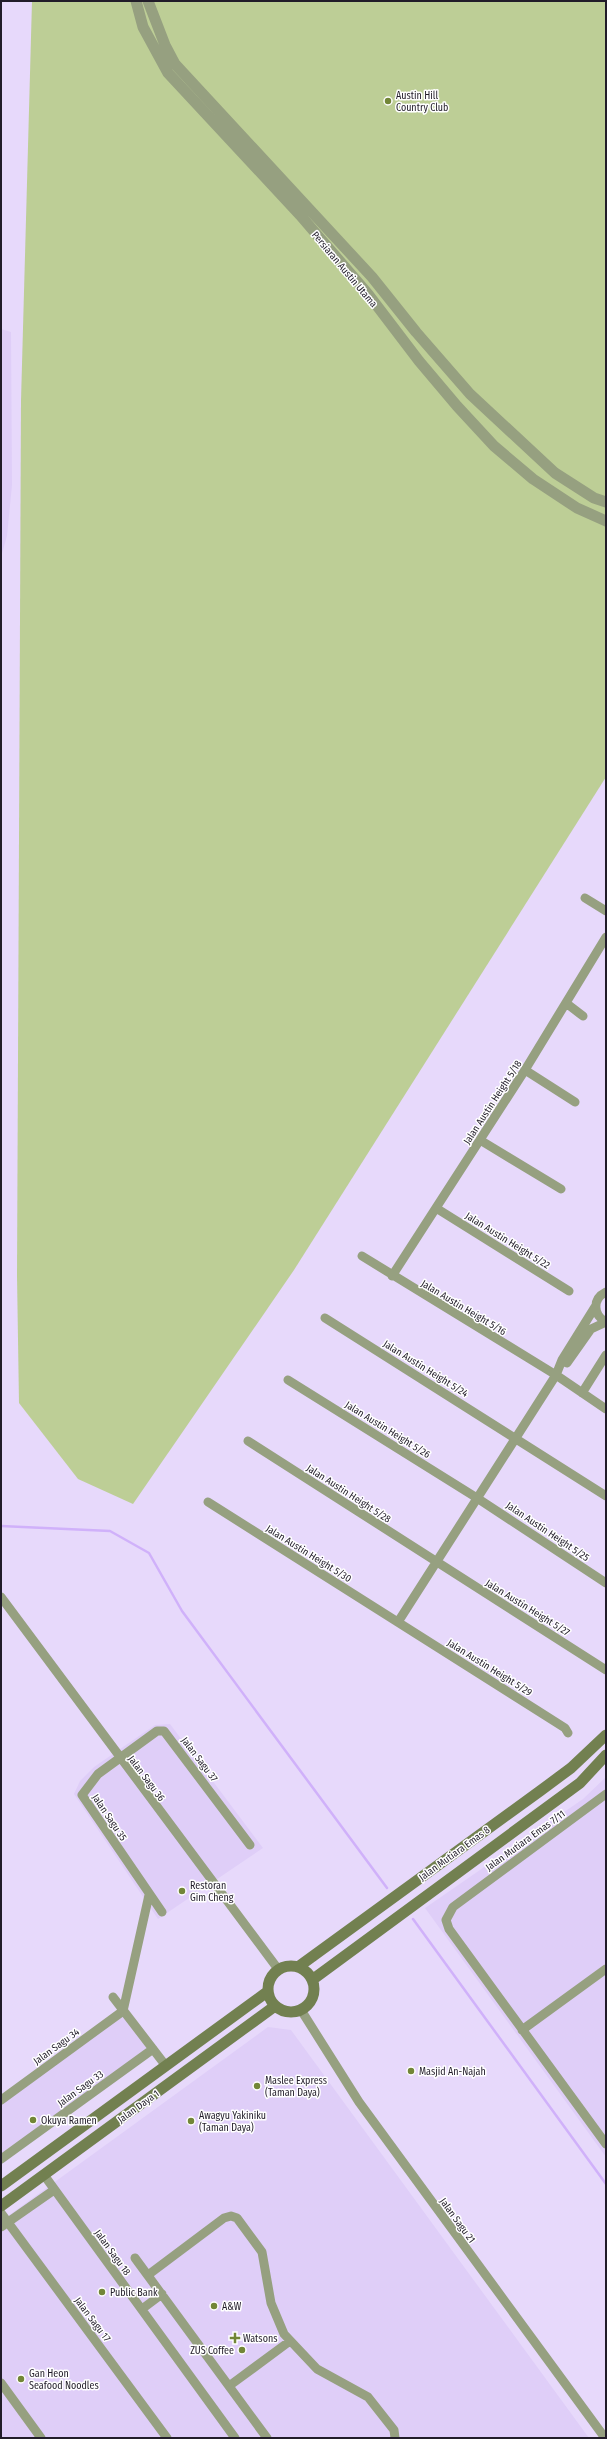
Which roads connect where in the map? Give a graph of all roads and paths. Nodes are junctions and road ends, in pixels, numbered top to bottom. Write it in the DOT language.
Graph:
graph roads {
  1 [pos="136,1"];
  2 [pos="148,1"];
  3 [pos="606,502"];
  4 [pos="606,521"];
  5 [pos="585,898"];
  6 [pos="606,911"];
  7 [pos="606,937"];
  8 [pos="566,1003"];
  9 [pos="583,1016"];
  10 [pos="525,1070"];
  11 [pos="575,1102"];
  12 [pos="480,1140"];
  13 [pos="561,1189"];
  14 [pos="436,1208"];
  15 [pos="362,1256"];
  16 [pos="392,1276"];
  17 [pos="569,1291"];
  18 [pos="606,1292"];
  19 [pos="595,1307"];
  20 [pos="325,1318"];
  21 [pos="606,1322"];
  22 [pos="606,1355"];
  23 [pos="558,1371"];
  24 [pos="288,1380"];
  25 [pos="582,1393"];
  26 [pos="606,1409"];
  27 [pos="515,1437"];
  28 [pos="248,1441"];
  29 [pos="606,1496"];
  30 [pos="477,1498"];
  31 [pos="208,1502"];
  32 [pos="438,1563"];
  33 [pos="606,1584"];
  34 [pos="1,1597"];
  35 [pos="398,1622"];
  36 [pos="606,1670"];
  37 [pos="568,1733"];
  38 [pos="606,1735"];
  39 [pos="606,1755"];
  40 [pos="119,1759"];
  41 [pos="606,1795"];
  42 [pos="250,1845"];
  43 [pos="149,1895"];
  44 [pos="162,1912"];
  45 [pos="298,1967"];
  46 [pos="278,1969"];
  47 [pos="606,1969"];
  48 [pos="312,1980"];
  49 [pos="267,1992"];
  50 [pos="113,1997"];
  51 [pos="275,2006"];
  52 [pos="301,2010"];
  53 [pos="123,2011"];
  54 [pos="522,2030"];
  55 [pos="153,2049"];
  56 [pos="166,2066"];
  57 [pos="1,2100"];
  58 [pos="605,2142"];
  59 [pos="1,2159"];
  60 [pos="44,2175"];
  61 [pos="1,2186"];
  62 [pos="54,2190"];
  63 [pos="1,2206"];
  64 [pos="1,2213"];
  65 [pos="4,2224"];
  66 [pos="135,2258"];
  67 [pos="148,2275"];
  68 [pos="162,2294"];
  69 [pos="142,2310"];
  70 [pos="290,2341"];
  71 [pos="1,2383"];
  72 [pos="230,2386"];
  73 [pos="230,2436"];
  74 [pos="41,2438"];
  75 [pos="167,2438"];
  76 [pos="267,2438"];
  77 [pos="395,2438"];
  78 [pos="605,2438"];
  1 -- 4 [label="street, Persiaran Austin Utama"];
  2 -- 3 [label="street, Persiaran Austin Utama"];
  5 -- 6 [label="street"];
  7 -- 8 [label="street, Jalan Austin Height 5/18"];
  8 -- 9 [label="street"];
  8 -- 10 [label="street, Jalan Austin Height 5/18"];
  10 -- 11 [label="street"];
  10 -- 12 [label="street, Jalan Austin Height 5/18"];
  12 -- 13 [label="street"];
  12 -- 14 [label="street, Jalan Austin Height 5/18"];
  14 -- 16 [label="street, Jalan Austin Height 5/18"];
  14 -- 17 [label="street, Jalan Austin Height 5/22"];
  15 -- 16 [label="street, Jalan Austin Height 5/16"];
  16 -- 23 [label="street, Jalan Austin Height 5/16"];
  18 -- 19 [label="street"];
  19 -- 21 [label="street"];
  19 -- 23 [label="street"];
  20 -- 27 [label="street, Jalan Austin Height 5/24"];
  21 -- 23 [label="street"];
  22 -- 25 [label="street"];
  23 -- 25 [label="street, Jalan Austin Height 5/16"];
  23 -- 27 [label="street"];
  24 -- 30 [label="street, Jalan Austin Height 5/26"];
  25 -- 26 [label="street, Jalan Austin Height 5/16"];
  27 -- 29 [label="street, Jalan Austin Height 5/24"];
  27 -- 30 [label="street"];
  28 -- 32 [label="street, Jalan Austin Height 5/28"];
  30 -- 32 [label="street"];
  30 -- 33 [label="street, Jalan Austin Height 5/25"];
  31 -- 35 [label="street, Jalan Austin Height 5/30"];
  32 -- 35 [label="street"];
  32 -- 36 [label="street, Jalan Austin Height 5/27"];
  34 -- 40 [label="street, Jalan Sagu 36"];
  35 -- 37 [label="street, Jalan Austin Height 5/29"];
  38 -- 45 [label="main road, Jalan Mutiara Emas 8"];
  39 -- 48 [label="main road, Jalan Mutiara Emas 8"];
  40 -- 42 [label="street, Jalan Sagu 37"];
  40 -- 43 [label="street, Jalan Sagu 35"];
  40 -- 46 [label="street, Jalan Sagu 36"];
  41 -- 54 [label="street, Jalan Mutiara Emas 7/11"];
  43 -- 44 [label="street, Jalan Sagu 35"];
  43 -- 53 [label="street"];
  45 -- 46 [label="main road"];
  45 -- 48 [label="main road"];
  46 -- 49 [label="main road"];
  47 -- 54 [label="street"];
  48 -- 52 [label="main road"];
  49 -- 51 [label="main road"];
  49 -- 56 [label="main road, Jalan Daya 1"];
  50 -- 53 [label="street"];
  51 -- 52 [label="main road"];
  51 -- 60 [label="main road, Jalan Daya 1"];
  52 -- 78 [label="street, Jalan Sagu 21"];
  53 -- 55 [label="street"];
  53 -- 57 [label="street, Jalan Sagu 34"];
  54 -- 58 [label="street"];
  55 -- 56 [label="street"];
  55 -- 59 [label="street, Jalan Sagu 33"];
  56 -- 61 [label="main road, Jalan Daya 1"];
  60 -- 62 [label="street, Jalan Sagu 18"];
  60 -- 63 [label="main road, Jalan Daya 1"];
  62 -- 65 [label="street"];
  62 -- 69 [label="street, Jalan Sagu 18"];
  64 -- 65 [label="street, Jalan Sagu 17"];
  65 -- 75 [label="street, Jalan Sagu 17"];
  66 -- 67 [label="street"];
  67 -- 68 [label="street"];
  67 -- 70 [label="street"];
  68 -- 69 [label="street"];
  68 -- 72 [label="street"];
  69 -- 73 [label="street, Jalan Sagu 18"];
  70 -- 72 [label="street"];
  70 -- 77 [label="street"];
  71 -- 74 [label="street"];
  72 -- 76 [label="street"];
}
